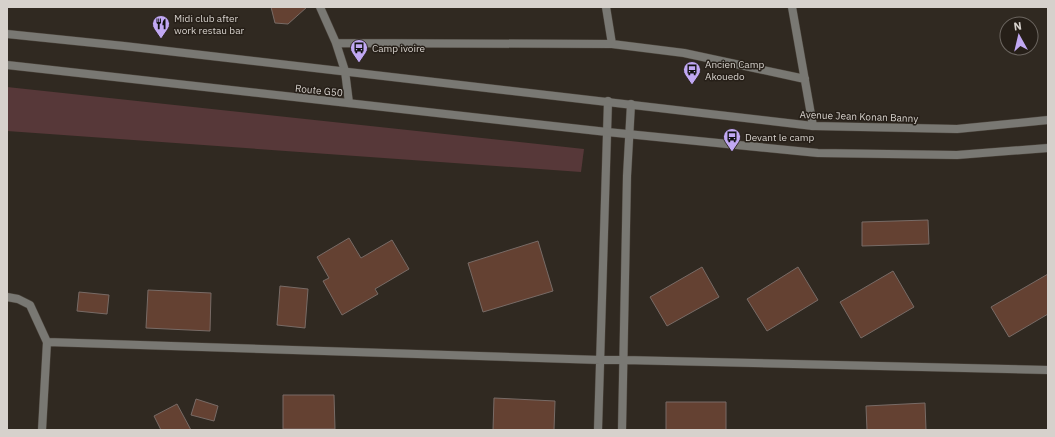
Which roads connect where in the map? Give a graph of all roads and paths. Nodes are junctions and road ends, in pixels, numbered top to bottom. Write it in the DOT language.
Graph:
graph roads {
  1 [pos="320,7"];
  2 [pos="606,7"];
  3 [pos="792,7"];
  4 [pos="7,34"];
  5 [pos="336,43"];
  6 [pos="612,44"];
  7 [pos="7,65"];
  8 [pos="345,71"];
  9 [pos="805,79"];
  10 [pos="608,101"];
  11 [pos="349,103"];
  12 [pos="627,104"];
  13 [pos="1048,120"];
  14 [pos="813,126"];
  15 [pos="607,132"];
  16 [pos="630,134"];
  17 [pos="1048,148"];
  18 [pos="7,297"];
  19 [pos="47,342"];
  20 [pos="600,360"];
  21 [pos="624,360"];
  22 [pos="1048,370"];
  23 [pos="42,430"];
  24 [pos="598,430"];
  25 [pos="622,430"];
  1 -- 5 [label="street"];
  2 -- 6 [label="street"];
  3 -- 9 [label="street"];
  4 -- 8 [label="street"];
  5 -- 6 [label="street"];
  5 -- 8 [label="street"];
  6 -- 9 [label="street"];
  7 -- 11 [label="street, Route G50"];
  8 -- 10 [label="street"];
  8 -- 11 [label="street"];
  9 -- 14 [label="street"];
  10 -- 12 [label="street"];
  10 -- 15 [label="street"];
  11 -- 15 [label="street, Route G50"];
  12 -- 14 [label="street, Avenue Jean Konan Banny"];
  12 -- 16 [label="street"];
  13 -- 14 [label="street, Avenue Jean Konan Banny"];
  15 -- 16 [label="street, Route G50"];
  15 -- 20 [label="street"];
  16 -- 17 [label="street"];
  16 -- 21 [label="street"];
  18 -- 19 [label="street"];
  19 -- 20 [label="street"];
  19 -- 23 [label="street"];
  20 -- 21 [label="street"];
  20 -- 24 [label="street"];
  21 -- 22 [label="street"];
  21 -- 25 [label="street"];
}
